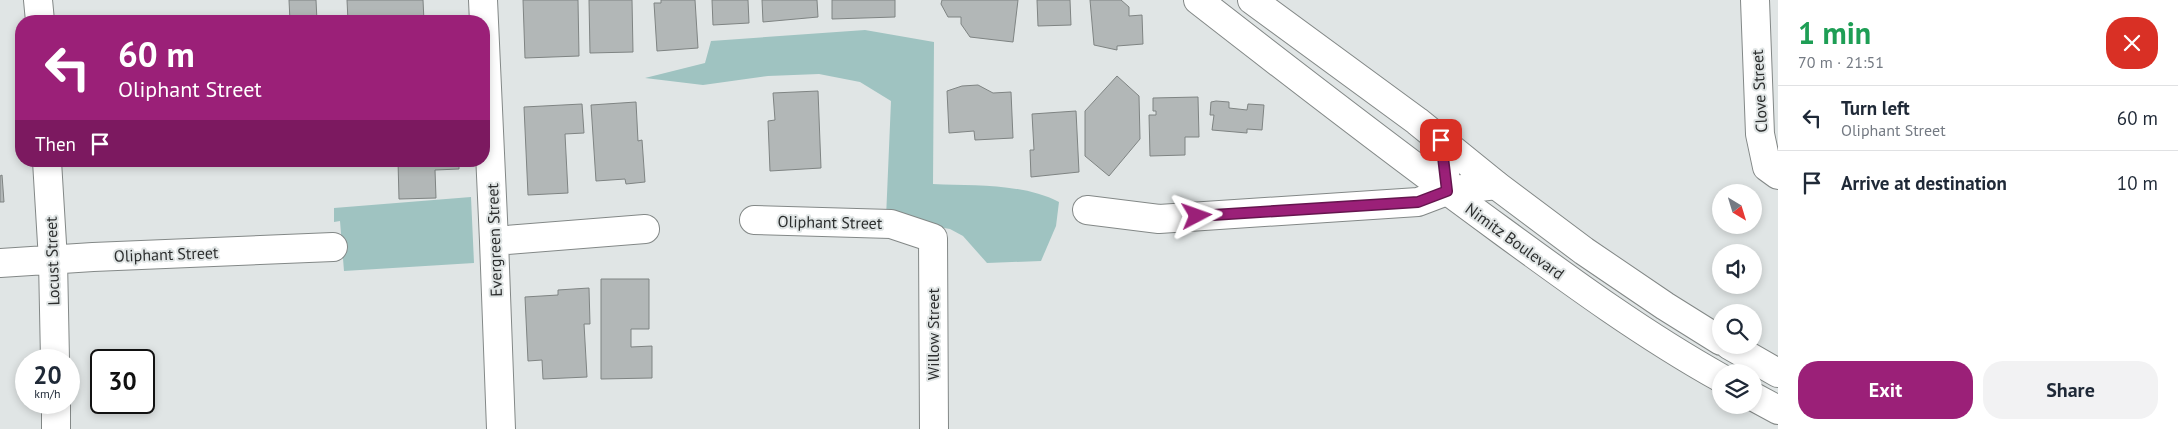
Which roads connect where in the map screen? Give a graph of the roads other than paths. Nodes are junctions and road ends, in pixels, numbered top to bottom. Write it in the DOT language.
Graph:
graph roads {
  1 [pos="38,0"];
  2 [pos="483,0"];
  3 [pos="1198,0"];
  4 [pos="1252,0"];
  5 [pos="1756,0"];
  6 [pos="39,15"];
  7 [pos="484,15"];
  8 [pos="1441,140"];
  9 [pos="490,153"];
  10 [pos="47,167"];
  11 [pos="1778,175"];
  12 [pos="1496,185"];
  13 [pos="1447,191"];
  14 [pos="1088,210"];
  15 [pos="754,220"];
  16 [pos="645,229"];
  17 [pos="933,238"];
  18 [pos="494,241"];
  19 [pos="333,247"];
  20 [pos="53,260"];
  21 [pos="0,263"];
  22 [pos="1712,335"];
  23 [pos="55,349"];
  24 [pos="1745,354"];
  25 [pos="1712,373"];
  26 [pos="1778,373"];
  27 [pos="1762,401"];
  28 [pos="1778,410"];
  29 [pos="56,414"];
  30 [pos="56,429"];
  31 [pos="501,429"];
  32 [pos="934,429"];
  1 -- 6 [label="street"];
  2 -- 7 [label="street, Evergreen Street"];
  3 -- 13 [label="street, Nimitz Boulevard"];
  4 -- 8 [label="street, Nimitz Boulevard"];
  5 -- 11 [label="street, Clove Street"];
  8 -- 12 [label="street, Nimitz Boulevard"];
  8 -- 13 [label="street"];
  9 -- 18 [label="street, Evergreen Street"];
  10 -- 20 [label="street, Locust Street"];
  12 -- 13 [label="street"];
  12 -- 22 [label="street, Nimitz Boulevard"];
  13 -- 14 [label="street"];
  13 -- 25 [label="street, Nimitz Boulevard"];
  15 -- 17 [label="street, Oliphant Street"];
  16 -- 18 [label="street"];
  17 -- 32 [label="street, Willow Street"];
  18 -- 31 [label="street, Evergreen Street"];
  19 -- 20 [label="street, Oliphant Street"];
  20 -- 21 [label="street, Oliphant Street"];
  20 -- 23 [label="street, Locust Street"];
  24 -- 26 [label="street"];
  27 -- 28 [label="street"];
  29 -- 30 [label="street"];
}
